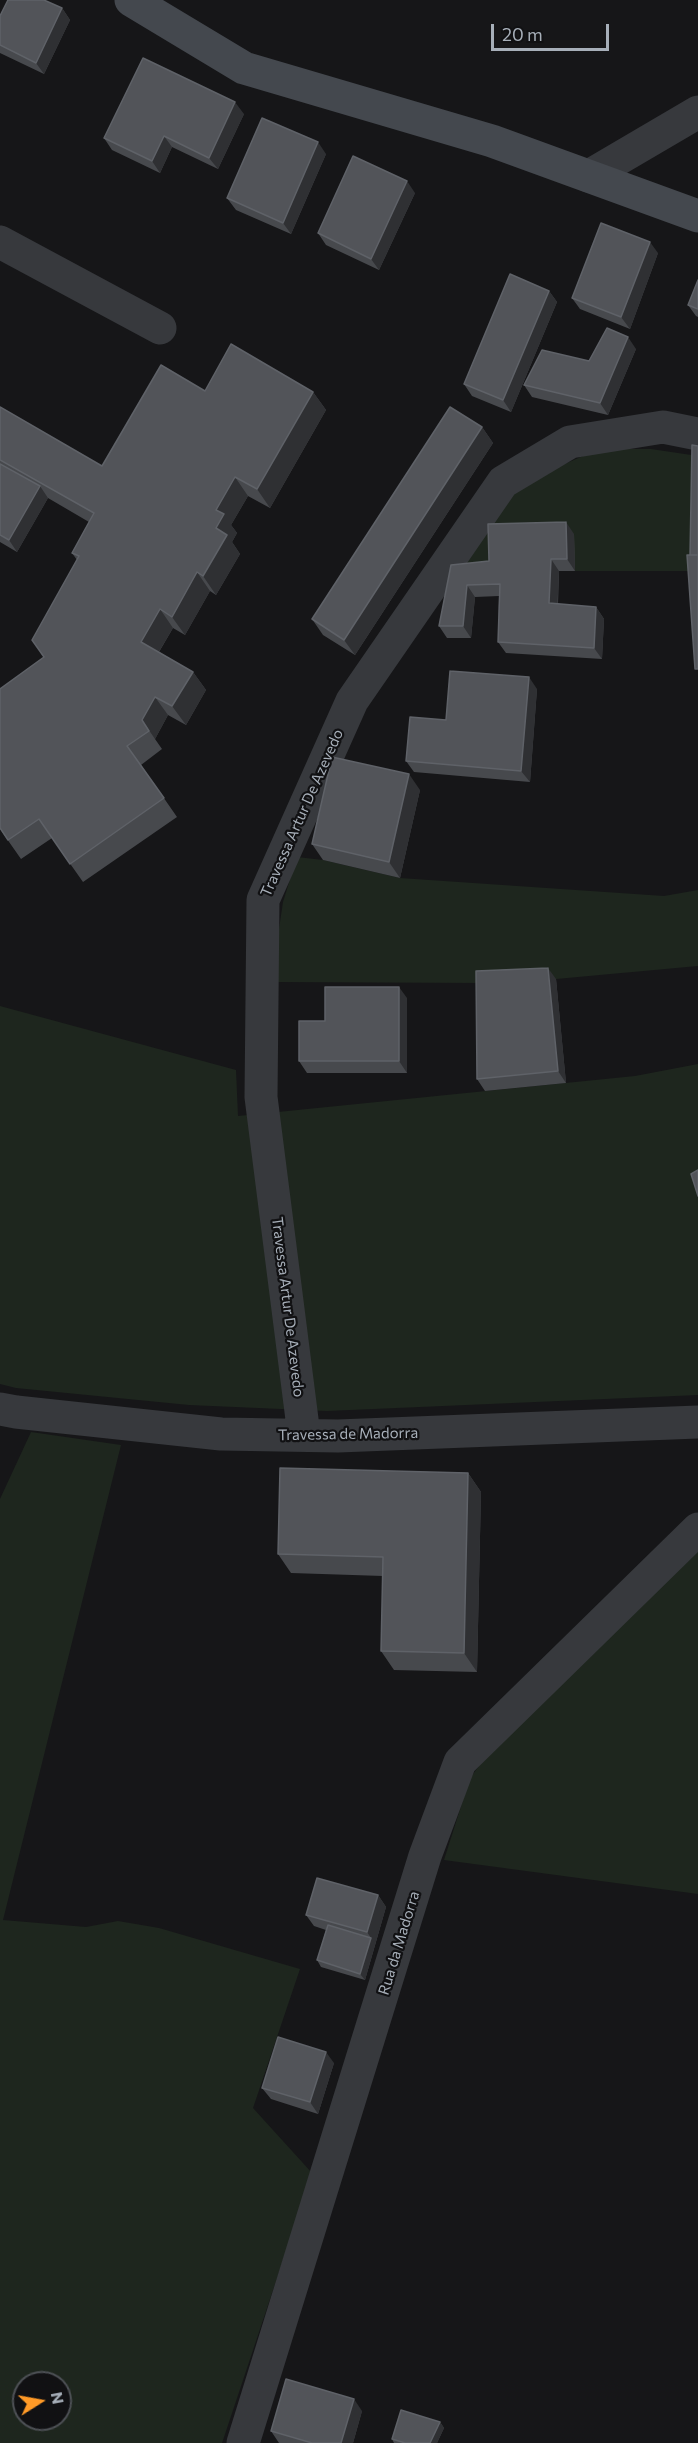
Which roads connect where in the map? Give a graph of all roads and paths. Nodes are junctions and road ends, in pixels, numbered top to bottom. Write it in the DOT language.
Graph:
graph roads {
  1 [pos="131,0"];
  2 [pos="698,112"];
  3 [pos="589,176"];
  4 [pos="698,216"];
  5 [pos="0,242"];
  6 [pos="160,328"];
  7 [pos="698,434"];
  8 [pos="0,1409"];
  9 [pos="698,1422"];
  10 [pos="304,1435"];
  11 [pos="698,1529"];
  12 [pos="243,2443"];
  1 -- 3 [label="main road"];
  2 -- 3 [label="street"];
  3 -- 4 [label="main road"];
  5 -- 6 [label="street"];
  7 -- 10 [label="street, Travessa Artur De Azevedo"];
  8 -- 10 [label="street, Travessa de Madorra"];
  9 -- 10 [label="street, Travessa de Madorra"];
  11 -- 12 [label="street, Rua da Madorra"];
}
